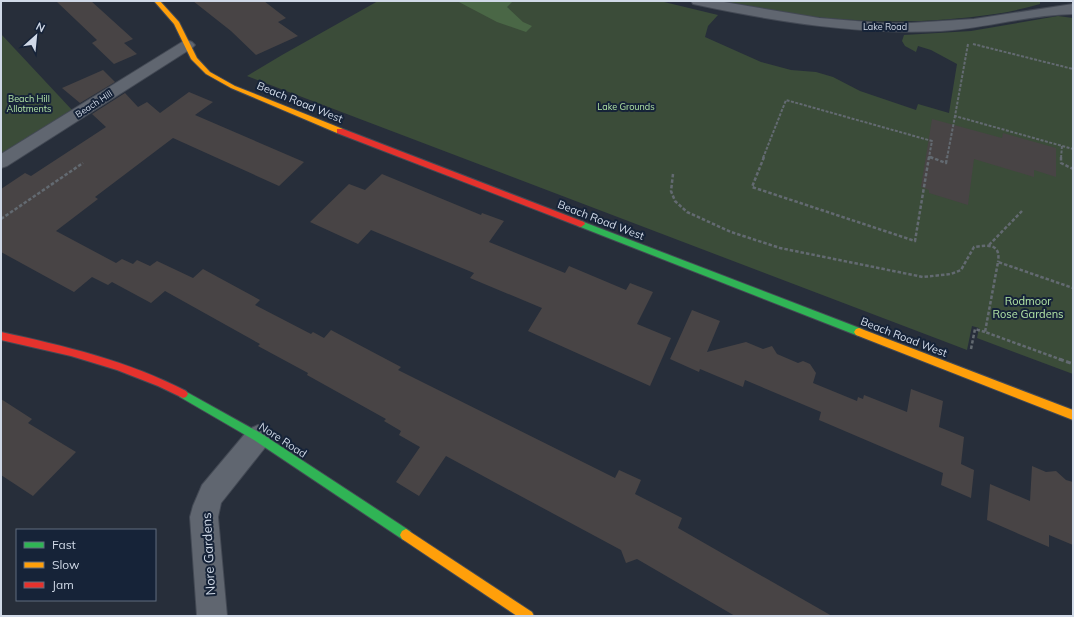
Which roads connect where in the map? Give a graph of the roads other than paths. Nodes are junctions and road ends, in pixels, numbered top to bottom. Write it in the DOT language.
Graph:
graph roads {
  1 [pos="157,1"];
  2 [pos="698,1"];
  3 [pos="1073,9"];
  4 [pos="187,45"];
  5 [pos="1,162"];
  6 [pos="1,336"];
  7 [pos="1073,415"];
  8 [pos="258,437"];
  9 [pos="212,616"];
  10 [pos="528,616"];
  1 -- 4 [label="street, Beach Road West"];
  2 -- 3 [label="street, Lake Road"];
  4 -- 5 [label="street, Beach Hill"];
  4 -- 7 [label="street, Beach Road West"];
  6 -- 8 [label="street, Nore Road"];
  8 -- 9 [label="street, Nore Gardens"];
  8 -- 10 [label="street, Nore Road"];
}
